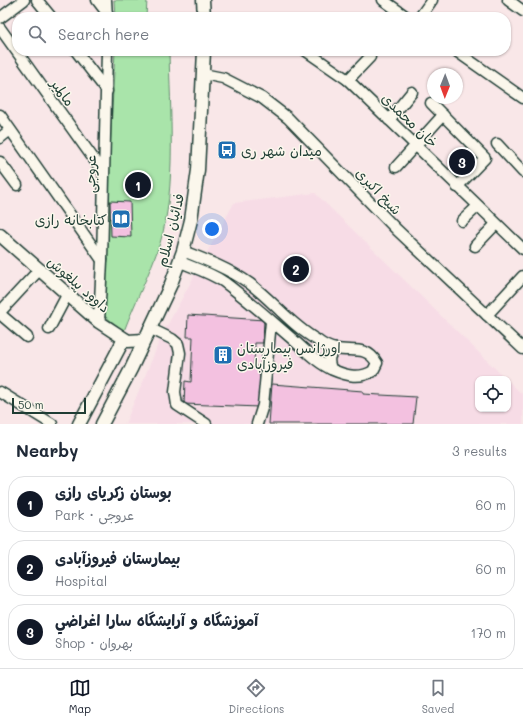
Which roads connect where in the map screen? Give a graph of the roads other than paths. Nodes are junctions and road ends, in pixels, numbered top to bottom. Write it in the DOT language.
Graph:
graph roads {
  1 [pos="24,0"];
  2 [pos="37,0"];
  3 [pos="97,0"];
  4 [pos="106,0"];
  5 [pos="203,0"];
  6 [pos="383,0"];
  7 [pos="432,0"];
  8 [pos="508,0"];
  9 [pos="522,9"];
  10 [pos="47,12"];
  11 [pos="105,12"];
  12 [pos="107,12"];
  13 [pos="204,12"];
  14 [pos="400,12"];
  15 [pos="424,12"];
  16 [pos="0,18"];
  17 [pos="0,28"];
  18 [pos="12,45"];
  19 [pos="20,56"];
  20 [pos="80,56"];
  21 [pos="107,56"];
  22 [pos="204,56"];
  23 [pos="313,56"];
  24 [pos="463,56"];
  25 [pos="370,57"];
  26 [pos="203,74"];
  27 [pos="348,80"];
  28 [pos="107,91"];
  29 [pos="412,92"];
  30 [pos="523,98"];
  31 [pos="432,104"];
  32 [pos="0,115"];
  33 [pos="443,115"];
  34 [pos="389,120"];
  35 [pos="10,130"];
  36 [pos="0,138"];
  37 [pos="497,144"];
  38 [pos="416,145"];
  39 [pos="0,162"];
  40 [pos="396,168"];
  41 [pos="103,172"];
  42 [pos="523,172"];
  43 [pos="17,185"];
  44 [pos="457,187"];
  45 [pos="478,206"];
  46 [pos="462,221"];
  47 [pos="496,224"];
  48 [pos="0,235"];
  49 [pos="475,246"];
  50 [pos="523,249"];
  51 [pos="181,257"];
  52 [pos="102,260"];
  53 [pos="39,270"];
  54 [pos="523,276"];
  55 [pos="67,295"];
  56 [pos="2,308"];
  57 [pos="487,315"];
  58 [pos="99,322"];
  59 [pos="271,322"];
  60 [pos="49,329"];
  61 [pos="146,334"];
  62 [pos="27,337"];
  63 [pos="124,339"];
  64 [pos="336,349"];
  65 [pos="523,349"];
  66 [pos="112,361"];
  67 [pos="131,369"];
  68 [pos="331,369"];
  69 [pos="0,392"];
  70 [pos="52,424"];
  71 [pos="79,424"];
  72 [pos="102,424"];
  73 [pos="206,424"];
  74 [pos="257,424"];
  1 -- 16 [label="street"];
  2 -- 10 [label="street"];
  3 -- 11 [label="street"];
  4 -- 12 [label="street"];
  5 -- 13 [label="main road"];
  6 -- 14 [label="street"];
  7 -- 15 [label="street"];
  8 -- 9 [label="street"];
  17 -- 18 [label="street, مالمیر"];
  19 -- 41 [label="street, مالمیر"];
  20 -- 28 [label="street"];
  21 -- 28 [label="street, عروجی"];
  22 -- 26 [label="main road, فدائیان اسلام"];
  23 -- 27 [label="street, خان محمدی"];
  24 -- 30 [label="street"];
  25 -- 27 [label="street"];
  26 -- 51 [label="main road, فدائیان اسلام"];
  26 -- 57 [label="street, شیخ اکبری"];
  27 -- 34 [label="street, خان محمدی"];
  28 -- 41 [label="street, عروجی"];
  29 -- 34 [label="street"];
  31 -- 33 [label="street"];
  32 -- 35 [label="street"];
  33 -- 38 [label="street"];
  33 -- 44 [label="street"];
  34 -- 38 [label="street, خان محمدی"];
  35 -- 36 [label="street"];
  35 -- 52 [label="street"];
  37 -- 42 [label="street"];
  38 -- 40 [label="street"];
  38 -- 44 [label="street, خان محمدی"];
  39 -- 43 [label="street"];
  41 -- 52 [label="street, عروجی"];
  44 -- 45 [label="street, خان محمدی"];
  45 -- 46 [label="street"];
  45 -- 47 [label="street, خان محمدی"];
  47 -- 49 [label="street"];
  47 -- 50 [label="street, خان محمدی"];
  48 -- 53 [label="main road, داوود پیلغوش"];
  51 -- 59 [label="street"];
  51 -- 61 [label="main road, فدائیان اسلام"];
  51 -- 64 [label="street"];
  52 -- 58 [label="street, عروجی"];
  53 -- 55 [label="main road, داوود پیلغوش"];
  53 -- 56 [label="street"];
  54 -- 57 [label="street"];
  55 -- 58 [label="main road, داوود پیلغوش"];
  55 -- 60 [label="street"];
  56 -- 62 [label="street"];
  57 -- 65 [label="street, شیخ اکبری"];
  58 -- 63 [label="main road, داوود پیلغوش"];
  59 -- 68 [label="street"];
  59 -- 74 [label="street"];
  61 -- 63 [label="main road"];
  61 -- 67 [label="main road, فدائیان اسلام"];
  61 -- 73 [label="street"];
  63 -- 66 [label="main road"];
  64 -- 68 [label="street"];
  64 -- 68 [label="street"];
  66 -- 67 [label="main road"];
  66 -- 71 [label="main road"];
  67 -- 72 [label="main road, فدائیان اسلام"];
  69 -- 70 [label="street"];
}
